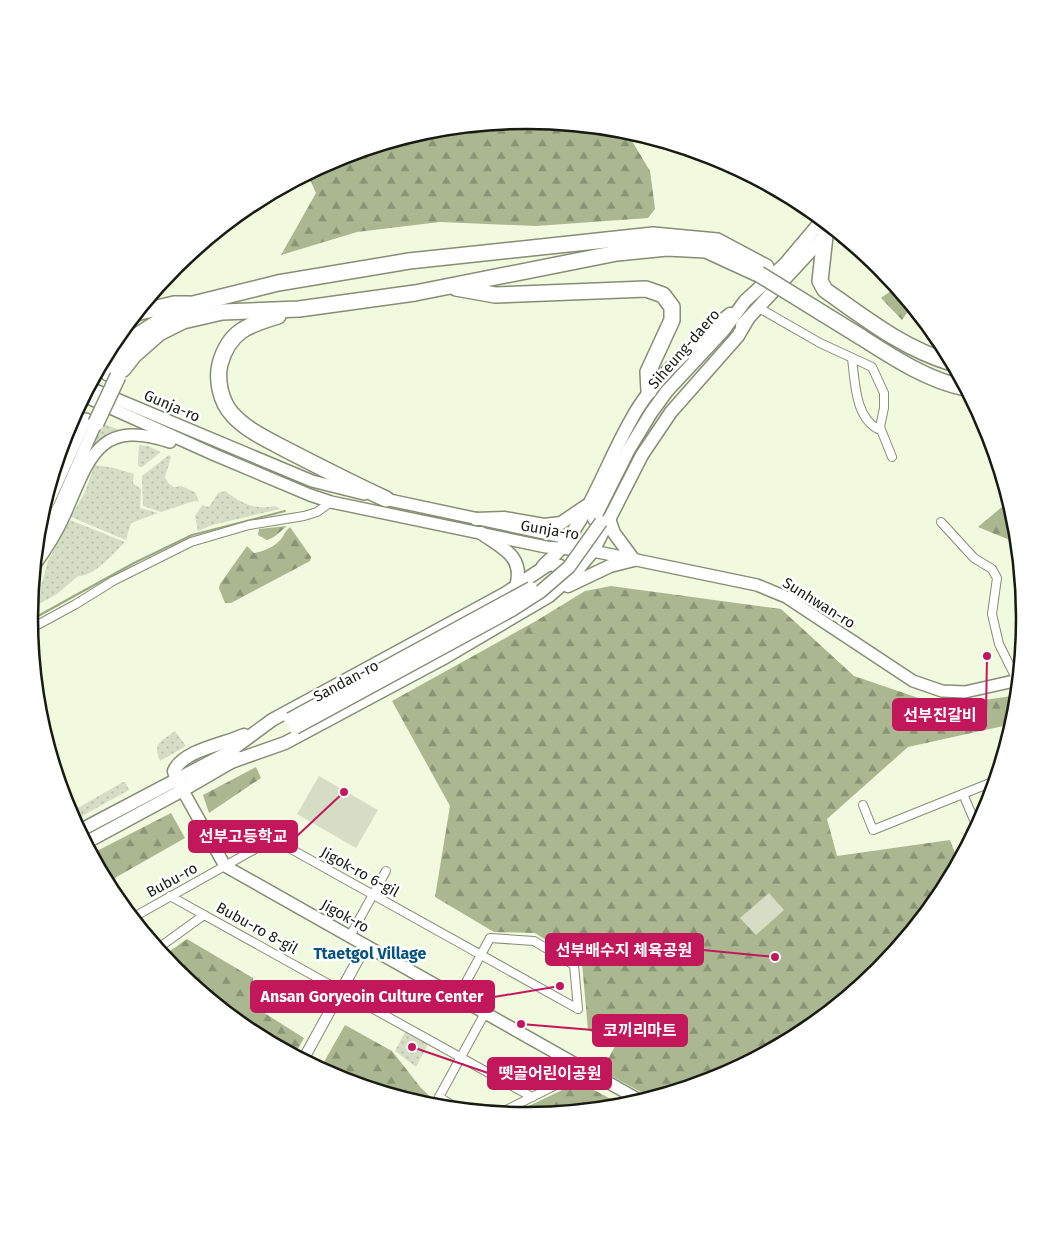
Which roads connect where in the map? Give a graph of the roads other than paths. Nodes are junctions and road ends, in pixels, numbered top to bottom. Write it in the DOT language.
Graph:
graph roads {
  1 [pos="818,225"];
  2 [pos="828,233"];
  3 [pos="829,234"];
  4 [pos="762,271"];
  5 [pos="447,286"];
  6 [pos="745,302"];
  7 [pos="193,304"];
  8 [pos="759,308"];
  9 [pos="299,309"];
  10 [pos="147,310"];
  11 [pos="748,319"];
  12 [pos="864,334"];
  13 [pos="726,335"];
  14 [pos="852,358"];
  15 [pos="942,361"];
  16 [pos="950,373"];
  17 [pos="113,375"];
  18 [pos="957,386"];
  19 [pos="94,390"];
  20 [pos="649,391"];
  21 [pos="90,399"];
  22 [pos="91,421"];
  23 [pos="878,429"];
  24 [pos="215,455"];
  25 [pos="892,457"];
  26 [pos="53,496"];
  27 [pos="386,499"];
  28 [pos="331,502"];
  29 [pos="589,505"];
  30 [pos="476,518"];
  31 [pos="602,520"];
  32 [pos="941,522"];
  33 [pos="46,532"];
  34 [pos="538,532"];
  35 [pos="481,533"];
  36 [pos="535,544"];
  37 [pos="593,551"];
  38 [pos="42,552"];
  39 [pos="565,554"];
  40 [pos="634,560"];
  41 [pos="542,568"];
  42 [pos="516,587"];
  43 [pos="559,587"];
  44 [pos="547,597"];
  45 [pos="38,625"];
  46 [pos="1012,669"];
  47 [pos="1011,682"];
  48 [pos="272,720"];
  49 [pos="228,758"];
  50 [pos="180,785"];
  51 [pos="986,785"];
  52 [pos="964,794"];
  53 [pos="863,805"];
  54 [pos="973,816"];
  55 [pos="86,829"];
  56 [pos="91,839"];
  57 [pos="225,866"];
  58 [pos="386,871"];
  59 [pos="373,895"];
  60 [pos="170,896"];
  61 [pos="138,915"];
  62 [pos="204,915"];
  63 [pos="350,936"];
  64 [pos="163,945"];
  65 [pos="366,945"];
  66 [pos="481,955"];
  67 [pos="341,991"];
  68 [pos="458,997"];
  69 [pos="485,1012"];
  70 [pos="306,1055"];
  71 [pos="460,1058"];
  72 [pos="586,1070"];
  73 [pos="631,1096"];
  74 [pos="532,1098"];
  75 [pos="444,1100"];
  76 [pos="514,1107"];
  1 -- 6 [label="main road, Siheung-daero"];
  2 -- 8 [label="main road, Siheung-daero"];
  3 -- 15 [label="highway"];
  4 -- 5 [label="highway"];
  4 -- 7 [label="highway"];
  4 -- 12 [label="highway"];
  5 -- 9 [label="highway"];
  5 -- 20 [label="highway"];
  6 -- 13 [label="main road, Siheung-daero"];
  6 -- 20 [label="main road"];
  7 -- 10 [label="highway"];
  7 -- 17 [label="highway"];
  8 -- 11 [label="main road, Siheung-daero"];
  8 -- 14 [label="street"];
  9 -- 17 [label="highway"];
  9 -- 27 [label="highway"];
  11 -- 13 [label="main road, Siheung-daero"];
  11 -- 31 [label="main road"];
  12 -- 16 [label="highway"];
  12 -- 18 [label="highway"];
  13 -- 31 [label="main road, Siheung-daero"];
  14 -- 23 [label="street"];
  14 -- 25 [label="street"];
  17 -- 22 [label="highway, bridge"];
  19 -- 27 [label="main road, Gunja-ro"];
  20 -- 29 [label="main road"];
  21 -- 24 [label="main road, Gunja-ro"];
  22 -- 26 [label="main road"];
  22 -- 33 [label="main road"];
  24 -- 28 [label="main road, Gunja-ro"];
  24 -- 38 [label="main road"];
  27 -- 30 [label="main road, Gunja-ro"];
  28 -- 35 [label="main road, Gunja-ro"];
  28 -- 45 [label="street"];
  29 -- 30 [label="main road"];
  29 -- 31 [label="main road"];
  29 -- 39 [label="main road"];
  30 -- 34 [label="main road, Gunja-ro"];
  31 -- 37 [label="main road"];
  31 -- 39 [label="main road, Sandan-ro"];
  31 -- 40 [label="main road"];
  32 -- 46 [label="street"];
  34 -- 36 [label="main road"];
  34 -- 39 [label="main road, Gunja-ro"];
  35 -- 36 [label="main road, Gunja-ro"];
  35 -- 42 [label="main road"];
  36 -- 39 [label="main road, Gunja-ro"];
  37 -- 39 [label="main road, Gunja-ro"];
  37 -- 40 [label="main road, Sunhwan-ro"];
  37 -- 43 [label="main road"];
  39 -- 41 [label="main road"];
  39 -- 49 [label="main road, Sandan-ro, bridge"];
  40 -- 44 [label="main road"];
  40 -- 47 [label="main road, Sunhwan-ro"];
  41 -- 42 [label="main road"];
  41 -- 43 [label="main road"];
  42 -- 48 [label="main road"];
  43 -- 44 [label="main road"];
  44 -- 49 [label="main road"];
  48 -- 49 [label="main road"];
  48 -- 50 [label="main road"];
  49 -- 50 [label="main road, Sandan-ro"];
  50 -- 55 [label="main road, Sandan-ro"];
  50 -- 56 [label="main road, Sandan-ro"];
  50 -- 57 [label="main road"];
  51 -- 52 [label="street"];
  52 -- 53 [label="street"];
  52 -- 54 [label="street"];
  57 -- 59 [label="street, Jigok-ro 6-gil"];
  57 -- 60 [label="street, Bubu-ro"];
  57 -- 63 [label="main road, Jigok-ro"];
  58 -- 59 [label="street"];
  59 -- 63 [label="street"];
  59 -- 66 [label="street, Jigok-ro 6-gil"];
  60 -- 61 [label="street, Bubu-ro"];
  60 -- 62 [label="street, Bubu-ro 8-gil"];
  62 -- 64 [label="street"];
  62 -- 67 [label="street, Bubu-ro 8-gil"];
  63 -- 65 [label="main road, Jigok-ro"];
  65 -- 67 [label="street"];
  65 -- 68 [label="main road, Jigok-ro"];
  66 -- 66 [label="street, Jigok-ro 6-gil"];
  66 -- 68 [label="street"];
  67 -- 70 [label="street"];
  67 -- 71 [label="street, Bubu-ro 8-gil"];
  68 -- 69 [label="main road, Jigok-ro"];
  69 -- 71 [label="street"];
  69 -- 72 [label="main road, Jigok-ro"];
  71 -- 74 [label="street, Bubu-ro 8-gil"];
  71 -- 75 [label="street"];
  72 -- 73 [label="main road, Jigok-ro"];
  72 -- 74 [label="street"];
  74 -- 76 [label="street"];
}
